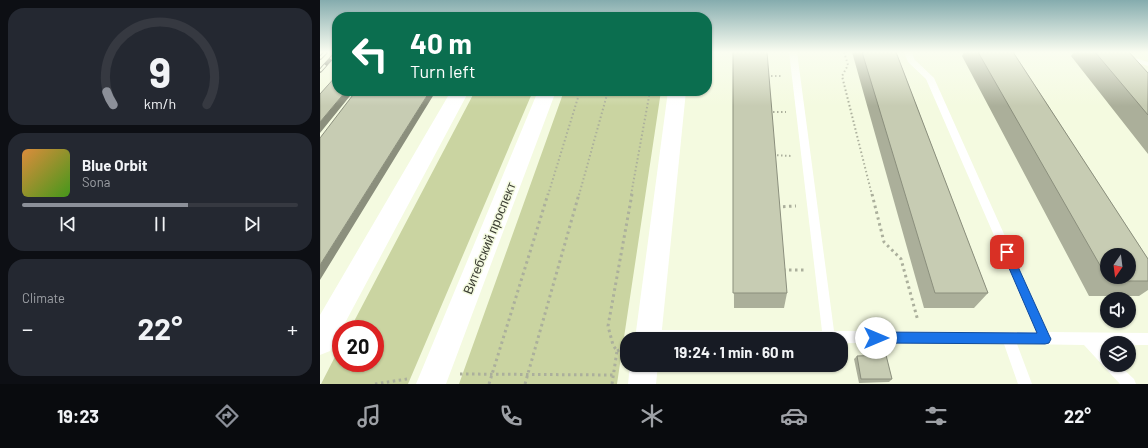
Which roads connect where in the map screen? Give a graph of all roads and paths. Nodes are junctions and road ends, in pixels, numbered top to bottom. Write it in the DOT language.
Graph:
graph roads {
  1 [pos="795,70"];
  2 [pos="845,70"];
  3 [pos="921,70"];
  4 [pos="457,96"];
  5 [pos="545,96"];
  6 [pos="578,96"];
  7 [pos="607,96"];
  8 [pos="649,96"];
  9 [pos="676,96"];
  10 [pos="781,270"];
  11 [pos="820,270"];
  12 [pos="649,332"];
  13 [pos="828,332"];
  14 [pos="848,337"];
  15 [pos="922,338"];
  16 [pos="1008,338"];
  17 [pos="1045,339"];
  18 [pos="1087,339"];
  19 [pos="1148,339"];
  20 [pos="320,340"];
  21 [pos="620,350"];
  22 [pos="617,351"];
  23 [pos="1100,354"];
  24 [pos="643,372"];
  25 [pos="1117,372"];
  26 [pos="492,373"];
  27 [pos="528,374"];
  28 [pos="614,375"];
  29 [pos="433,379"];
  30 [pos="375,384"];
  31 [pos="489,384"];
  32 [pos="525,384"];
  33 [pos="612,384"];
  34 [pos="642,384"];
  35 [pos="1025,384"];
  36 [pos="1129,384"];
  1 -- 11 [label="lane"];
  2 -- 15 [label="path"];
  3 -- 17 [label="lane"];
  4 -- 20 [label="main road"];
  5 -- 29 [label="main road, Витебский проспект"];
  6 -- 26 [label="path"];
  7 -- 27 [label="path"];
  8 -- 22 [label="path"];
  9 -- 12 [label="street"];
  10 -- 11 [label="path"];
  11 -- 13 [label="lane"];
  14 -- 15 [label="lane"];
  15 -- 16 [label="lane"];
  16 -- 17 [label="lane"];
  16 -- 35 [label="lane"];
  17 -- 18 [label="lane"];
  18 -- 19 [label="lane"];
  18 -- 23 [label="lane"];
  21 -- 22 [label="path"];
  22 -- 28 [label="path"];
  24 -- 34 [label="street"];
  25 -- 36 [label="lane"];
  26 -- 27 [label="path"];
  26 -- 29 [label="path"];
  26 -- 31 [label="path"];
  27 -- 28 [label="path"];
  27 -- 32 [label="path"];
  28 -- 33 [label="path"];
  29 -- 30 [label="path"];
}
